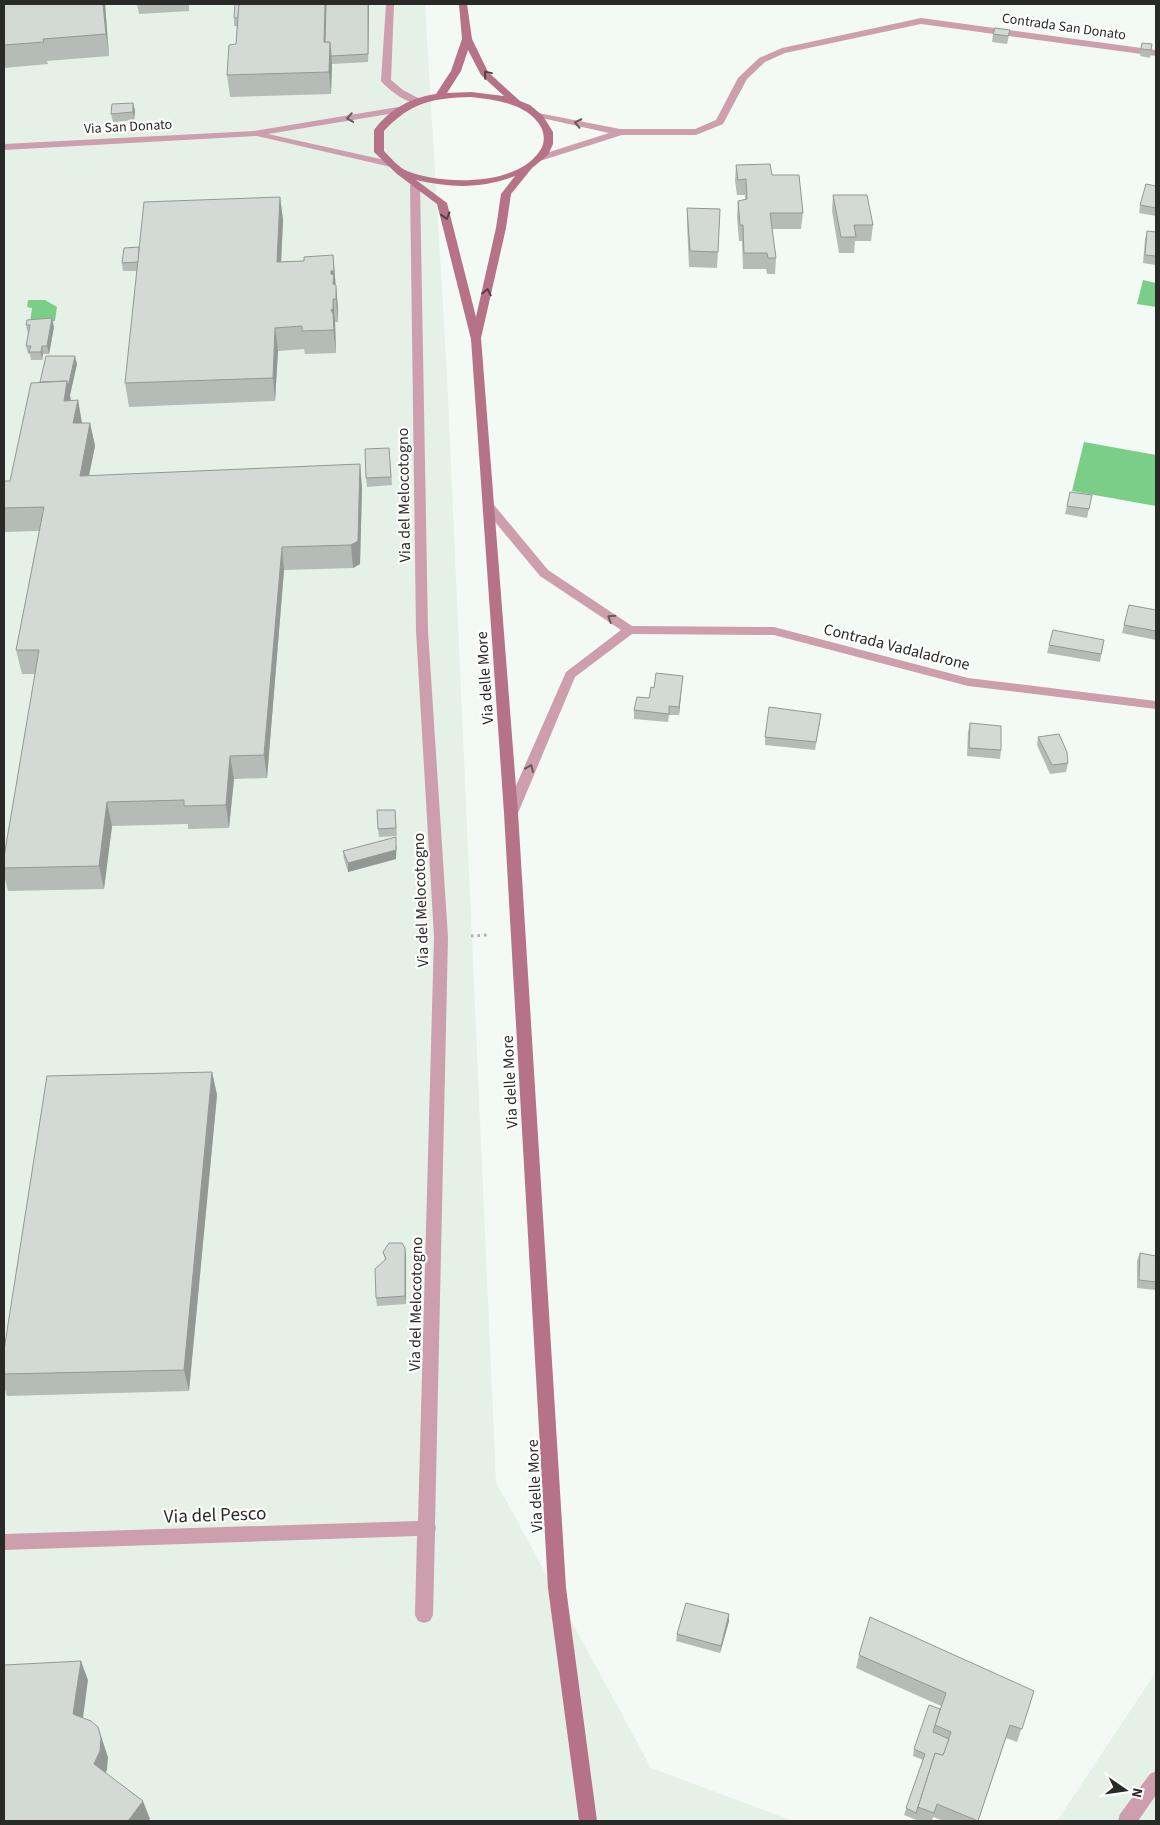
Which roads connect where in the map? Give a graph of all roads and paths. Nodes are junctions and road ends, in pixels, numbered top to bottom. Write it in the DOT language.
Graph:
graph roads {
  1 [pos="390,4"];
  2 [pos="463,4"];
  3 [pos="467,39"];
  4 [pos="1156,52"];
  5 [pos="440,96"];
  6 [pos="417,101"];
  7 [pos="517,103"];
  8 [pos="398,110"];
  9 [pos="536,114"];
  10 [pos="620,132"];
  11 [pos="254,134"];
  12 [pos="4,147"];
  13 [pos="540,158"];
  14 [pos="391,164"];
  15 [pos="529,167"];
  16 [pos="400,172"];
  17 [pos="415,185"];
  18 [pos="476,340"];
  19 [pos="490,508"];
  20 [pos="629,630"];
  21 [pos="1156,705"];
  22 [pos="511,813"];
  23 [pos="518,934"];
  24 [pos="441,937"];
  25 [pos="428,1528"];
  26 [pos="4,1542"];
  27 [pos="424,1615"];
  28 [pos="1156,1780"];
  29 [pos="588,1821"];
  30 [pos="1127,1821"];
  1 -- 6 [label="street"];
  2 -- 3 [label="main road"];
  3 -- 5 [label="main road"];
  7 -- 3 [label="main road, one-way"];
  4 -- 10 [label="street, Contrada San Donato"];
  5 -- 6 [label="main road"];
  5 -- 7 [label="main road"];
  6 -- 8 [label="main road"];
  7 -- 9 [label="main road"];
  8 -- 11 [label="street, one-way"];
  8 -- 14 [label="main road"];
  10 -- 9 [label="street, one-way"];
  9 -- 13 [label="main road"];
  10 -- 13 [label="street"];
  11 -- 12 [label="street, Via San Donato"];
  11 -- 14 [label="street"];
  13 -- 15 [label="main road"];
  14 -- 16 [label="main road"];
  15 -- 16 [label="main road"];
  18 -- 15 [label="main road, one-way"];
  16 -- 17 [label="main road"];
  17 -- 18 [label="main road, one-way"];
  17 -- 24 [label="street, Via del Melocotogno"];
  18 -- 19 [label="main road, Via delle More"];
  20 -- 19 [label="street, one-way"];
  19 -- 22 [label="main road, Via delle More"];
  20 -- 21 [label="street, Contrada Vadaladrone"];
  22 -- 20 [label="street, one-way"];
  22 -- 23 [label="main road, Via delle More"];
  23 -- 24 [label="path"];
  23 -- 29 [label="main road, Via delle More"];
  24 -- 25 [label="street, Via del Melocotogno"];
  25 -- 26 [label="street, Via del Pesco"];
  25 -- 27 [label="street, Via del Melocotogno"];
  28 -- 30 [label="street"];
}
